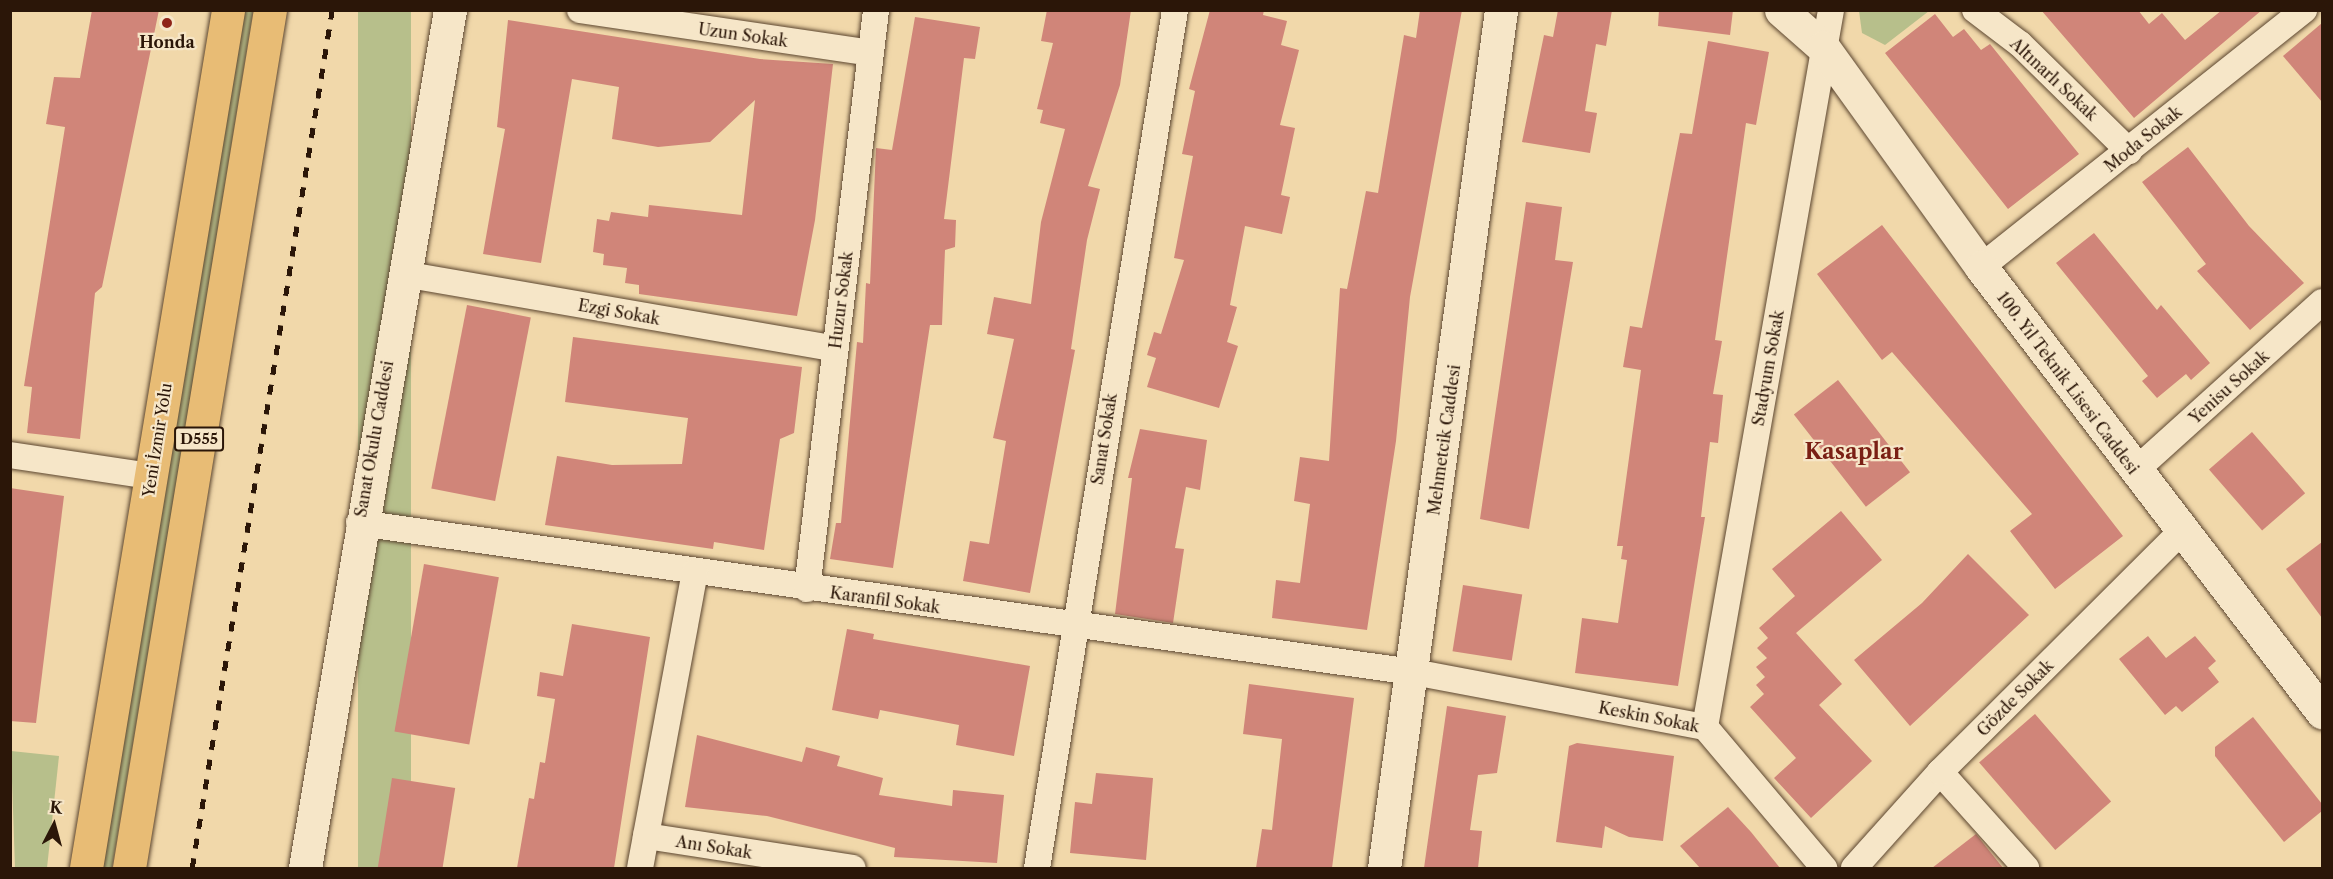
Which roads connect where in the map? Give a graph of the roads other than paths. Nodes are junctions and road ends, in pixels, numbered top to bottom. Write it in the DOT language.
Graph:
graph roads {
  1 [pos="228,10"];
  2 [pos="270,10"];
  3 [pos="450,10"];
  4 [pos="580,10"];
  5 [pos="876,10"];
  6 [pos="1175,10"];
  7 [pos="1501,10"];
  8 [pos="1781,10"];
  9 [pos="1817,10"];
  10 [pos="1831,10"];
  11 [pos="1975,10"];
  12 [pos="2304,10"];
  13 [pos="1823,47"];
  14 [pos="870,53"];
  15 [pos="2130,151"];
  16 [pos="1981,267"];
  17 [pos="403,274"];
  18 [pos="2319,312"];
  19 [pos="836,350"];
  20 [pos="10,455"];
  21 [pos="2135,471"];
  22 [pos="151,476"];
  23 [pos="359,523"];
  24 [pos="2181,532"];
  25 [pos="695,572"];
  26 [pos="807,589"];
  27 [pos="1072,628"];
  28 [pos="1413,672"];
  29 [pos="2322,711"];
  30 [pos="1706,727"];
  31 [pos="1940,772"];
  32 [pos="646,836"];
  33 [pos="86,868"];
  34 [pos="129,868"];
  35 [pos="305,868"];
  36 [pos="640,868"];
  37 [pos="853,868"];
  38 [pos="1037,868"];
  39 [pos="1384,868"];
  40 [pos="1824,868"];
  41 [pos="1854,868"];
  42 [pos="2026,868"];
  1 -- 22 [label="highway, Yeni İzmir Yolu / D555"];
  2 -- 34 [label="highway, D555"];
  3 -- 17 [label="main road, Sanat Okulu Caddesi"];
  4 -- 14 [label="street, Uzun Sokak"];
  5 -- 14 [label="street, Huzur Sokak"];
  6 -- 27 [label="street, Sanat Sokak"];
  7 -- 28 [label="main road, Mehmetcik Caddesi"];
  8 -- 13 [label="main road, 100. Yıl Teknik Lisesi Caddesi"];
  9 -- 13 [label="main road, 100. Yıl Teknik Lisesi Caddesi"];
  10 -- 13 [label="street, Stadyum Sokak"];
  11 -- 15 [label="street, Altınarlı Sokak"];
  12 -- 15 [label="street, Moda Sokak"];
  13 -- 16 [label="main road, 100. Yıl Teknik Lisesi Caddesi"];
  13 -- 30 [label="street, Stadyum Sokak"];
  14 -- 19 [label="street, Huzur Sokak"];
  15 -- 16 [label="street, Moda Sokak"];
  16 -- 21 [label="main road, 100. Yıl Teknik Lisesi Caddesi"];
  17 -- 19 [label="street, Ezgi Sokak"];
  17 -- 23 [label="main road, Sanat Okulu Caddesi"];
  18 -- 21 [label="street, Yenisu Sokak"];
  19 -- 26 [label="street, Huzur Sokak"];
  20 -- 22 [label="street"];
  21 -- 24 [label="main road, 100. Yıl Teknik Lisesi Caddesi"];
  22 -- 33 [label="highway, Yeni İzmir Yolu / D555"];
  23 -- 25 [label="street, Karanfil Sokak"];
  23 -- 35 [label="main road, Sanat Okulu Caddesi"];
  24 -- 29 [label="main road, 100. Yıl Teknik Lisesi Caddesi"];
  24 -- 31 [label="street, Gözde Sokak"];
  25 -- 26 [label="street, Karanfil Sokak"];
  25 -- 32 [label="street"];
  26 -- 27 [label="street, Karanfil Sokak"];
  27 -- 28 [label="street, Karanfil Sokak"];
  27 -- 38 [label="street, Sanat Sokak"];
  28 -- 30 [label="street, Keskin Sokak"];
  28 -- 39 [label="main road, Mehmetcik Caddesi"];
  30 -- 40 [label="street, Keskin Sokak"];
  31 -- 41 [label="street, Gözde Sokak"];
  31 -- 42 [label="street"];
  32 -- 36 [label="street"];
  32 -- 37 [label="street, Anı Sokak"];
}
